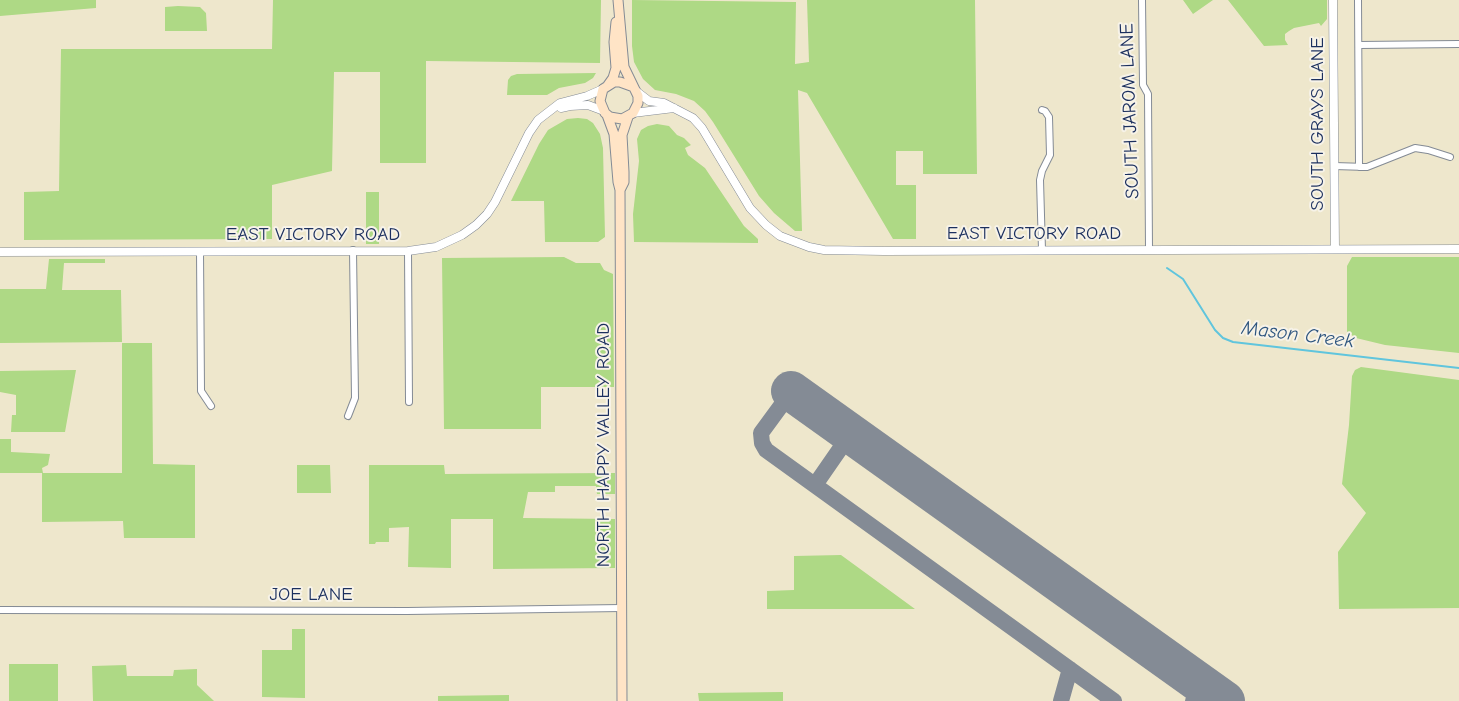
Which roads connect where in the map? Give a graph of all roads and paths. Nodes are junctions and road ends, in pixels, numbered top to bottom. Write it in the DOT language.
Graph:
graph roads {
  1 [pos="618,0"];
  2 [pos="1142,0"];
  3 [pos="1333,0"];
  4 [pos="1358,0"];
  5 [pos="618,14"];
  6 [pos="1459,44"];
  7 [pos="1359,45"];
  8 [pos="606,87"];
  9 [pos="633,88"];
  10 [pos="554,108"];
  11 [pos="674,108"];
  12 [pos="1042,110"];
  13 [pos="605,113"];
  14 [pos="630,115"];
  15 [pos="1450,157"];
  16 [pos="1334,166"];
  17 [pos="1359,167"];
  18 [pos="620,190"];
  19 [pos="1335,249"];
  20 [pos="1459,249"];
  21 [pos="353,250"];
  22 [pos="1042,250"];
  23 [pos="1149,250"];
  24 [pos="200,251"];
  25 [pos="408,251"];
  26 [pos="0,252"];
  27 [pos="409,402"];
  28 [pos="212,406"];
  29 [pos="348,416"];
  30 [pos="622,608"];
  31 [pos="0,610"];
  32 [pos="622,701"];
  1 -- 5 [label="main road"];
  2 -- 23 [label="street, SOUTH JAROM LANE"];
  3 -- 16 [label="street, SOUTH GRAYS LANE"];
  4 -- 7 [label="street"];
  5 -- 8 [label="main road"];
  5 -- 9 [label="main road"];
  6 -- 7 [label="street"];
  7 -- 17 [label="street"];
  8 -- 9 [label="main road"];
  8 -- 10 [label="street, EAST VICTORY ROAD"];
  8 -- 13 [label="main road"];
  9 -- 11 [label="street, EAST VICTORY ROAD"];
  9 -- 14 [label="main road"];
  10 -- 13 [label="street"];
  10 -- 25 [label="street, EAST VICTORY ROAD"];
  11 -- 14 [label="street"];
  11 -- 22 [label="street, EAST VICTORY ROAD"];
  12 -- 22 [label="street"];
  13 -- 14 [label="main road"];
  13 -- 18 [label="main road, NORTH HAPPY VALLEY ROAD"];
  14 -- 18 [label="main road, NORTH HAPPY VALLEY ROAD"];
  15 -- 17 [label="street"];
  16 -- 17 [label="street"];
  16 -- 19 [label="street, SOUTH GRAYS LANE"];
  18 -- 30 [label="main road, NORTH HAPPY VALLEY ROAD"];
  19 -- 20 [label="street, EAST VICTORY ROAD"];
  19 -- 23 [label="street, EAST VICTORY ROAD"];
  21 -- 24 [label="street, EAST VICTORY ROAD"];
  21 -- 25 [label="street, EAST VICTORY ROAD"];
  21 -- 29 [label="street"];
  22 -- 23 [label="street, EAST VICTORY ROAD"];
  24 -- 26 [label="street, EAST VICTORY ROAD"];
  24 -- 28 [label="street"];
  25 -- 27 [label="street"];
  30 -- 31 [label="street, JOE LANE"];
  30 -- 32 [label="main road, NORTH HAPPY VALLEY ROAD"];
}
